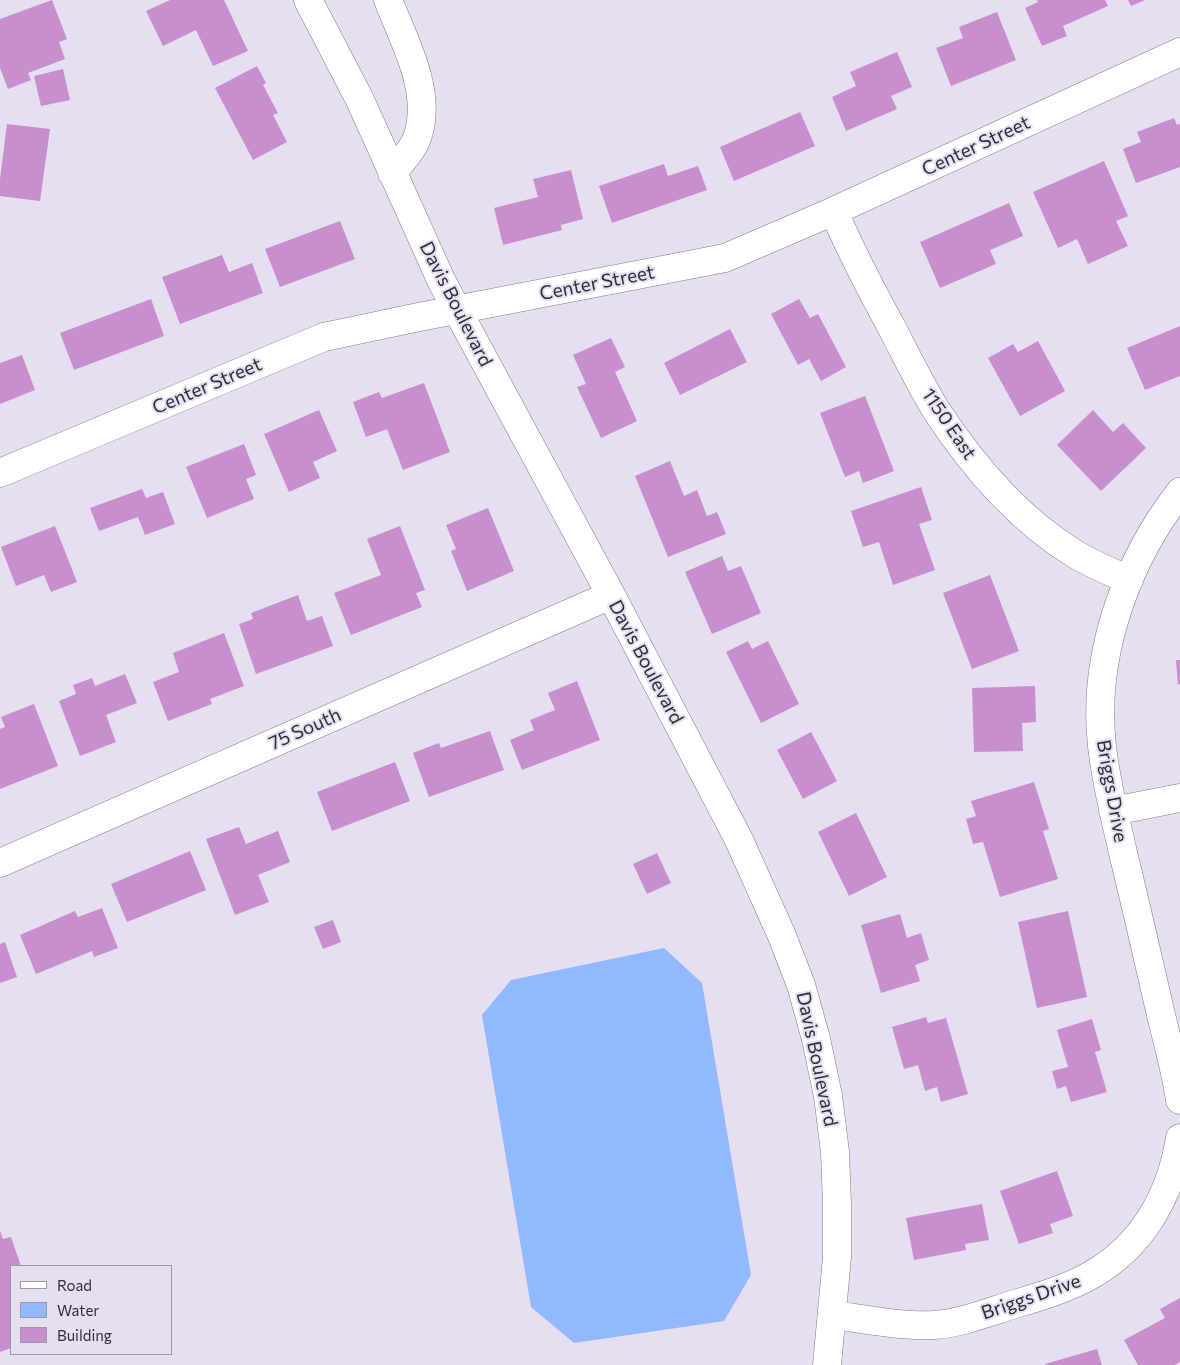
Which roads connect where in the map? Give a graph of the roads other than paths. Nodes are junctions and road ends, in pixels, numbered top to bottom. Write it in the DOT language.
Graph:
graph roads {
  1 [pos="308,0"];
  2 [pos="388,0"];
  3 [pos="1180,52"];
  4 [pos="392,173"];
  5 [pos="834,211"];
  6 [pos="458,310"];
  7 [pos="0,473"];
  8 [pos="1180,492"];
  9 [pos="1129,580"];
  10 [pos="611,595"];
  11 [pos="1180,798"];
  12 [pos="1113,811"];
  13 [pos="0,863"];
  14 [pos="1180,1100"];
  15 [pos="1180,1138"];
  16 [pos="833,1315"];
  17 [pos="827,1365"];
  1 -- 4 [label="street, Davis Boulevard"];
  2 -- 4 [label="street"];
  3 -- 5 [label="street, Center Street"];
  4 -- 6 [label="street, Davis Boulevard"];
  5 -- 6 [label="street, Center Street"];
  5 -- 9 [label="street, 1150 East"];
  6 -- 7 [label="street, Center Street"];
  6 -- 10 [label="street, Davis Boulevard"];
  8 -- 9 [label="street, Briggs Drive"];
  9 -- 12 [label="street, Briggs Drive"];
  10 -- 13 [label="street, 75 South"];
  10 -- 16 [label="street, Davis Boulevard"];
  11 -- 12 [label="street"];
  12 -- 14 [label="street, Briggs Drive"];
  15 -- 16 [label="street, Briggs Drive"];
  16 -- 17 [label="street, Davis Boulevard"];
}
